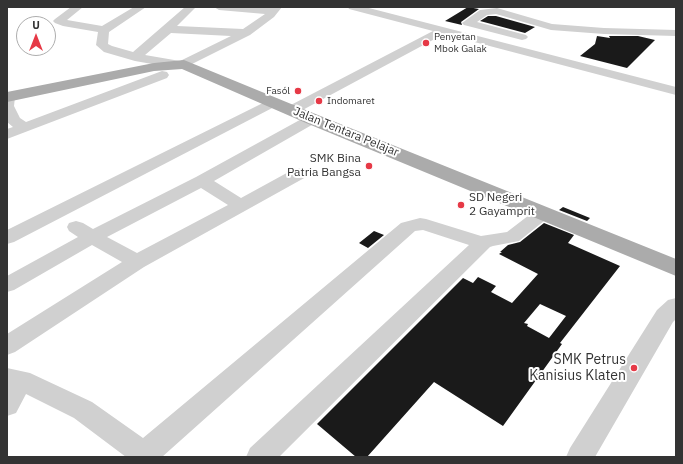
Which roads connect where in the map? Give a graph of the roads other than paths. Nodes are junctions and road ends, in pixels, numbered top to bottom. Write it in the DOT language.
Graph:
graph roads {
  1 [pos="78,7"];
  2 [pos="141,7"];
  3 [pos="191,7"];
  4 [pos="219,7"];
  5 [pos="352,7"];
  6 [pos="275,9"];
  7 [pos="168,29"];
  8 [pos="104,30"];
  9 [pos="442,31"];
  10 [pos="246,33"];
  11 [pos="676,33"];
  12 [pos="135,57"];
  13 [pos="173,68"];
  14 [pos="676,88"];
  15 [pos="676,91"];
  16 [pos="8,97"];
  17 [pos="273,102"];
  18 [pos="292,110"];
  19 [pos="312,119"];
  20 [pos="24,127"];
  21 [pos="7,134"];
  22 [pos="300,173"];
  23 [pos="202,181"];
  24 [pos="240,205"];
  25 [pos="543,212"];
  26 [pos="84,232"];
  27 [pos="7,238"];
  28 [pos="483,243"];
  29 [pos="137,262"];
  30 [pos="676,268"];
  31 [pos="7,285"];
  32 [pos="676,306"];
  33 [pos="7,346"];
  34 [pos="14,379"];
  35 [pos="7,405"];
  36 [pos="144,456"];
  37 [pos="260,457"];
  38 [pos="580,457"];
  1 -- 8 [label="street"];
  2 -- 8 [label="street"];
  3 -- 7 [label="street"];
  4 -- 6 [label="street"];
  5 -- 9 [label="street"];
  6 -- 10 [label="street"];
  7 -- 10 [label="street"];
  7 -- 12 [label="street"];
  8 -- 12 [label="street"];
  9 -- 15 [label="street"];
  9 -- 18 [label="street"];
  10 -- 13 [label="street"];
  11 -- 14 [label="street"];
  12 -- 13 [label="street"];
  13 -- 16 [label="main road"];
  13 -- 17 [label="main road, Jalan Tentara Pelajar"];
  13 -- 20 [label="street"];
  16 -- 20 [label="street"];
  17 -- 18 [label="main road, Jalan Tentara Pelajar"];
  17 -- 27 [label="street"];
  18 -- 19 [label="main road, Jalan Tentara Pelajar"];
  19 -- 23 [label="street"];
  19 -- 25 [label="main road, Jalan Tentara Pelajar"];
  20 -- 21 [label="street"];
  22 -- 24 [label="street"];
  23 -- 24 [label="street"];
  23 -- 26 [label="street"];
  24 -- 29 [label="street"];
  25 -- 28 [label="street"];
  25 -- 30 [label="main road, Jalan Tentara Pelajar"];
  26 -- 29 [label="street"];
  26 -- 31 [label="street"];
  28 -- 36 [label="street"];
  28 -- 37 [label="street"];
  29 -- 33 [label="street"];
  32 -- 38 [label="street"];
  34 -- 35 [label="street"];
  34 -- 36 [label="street"];
}
